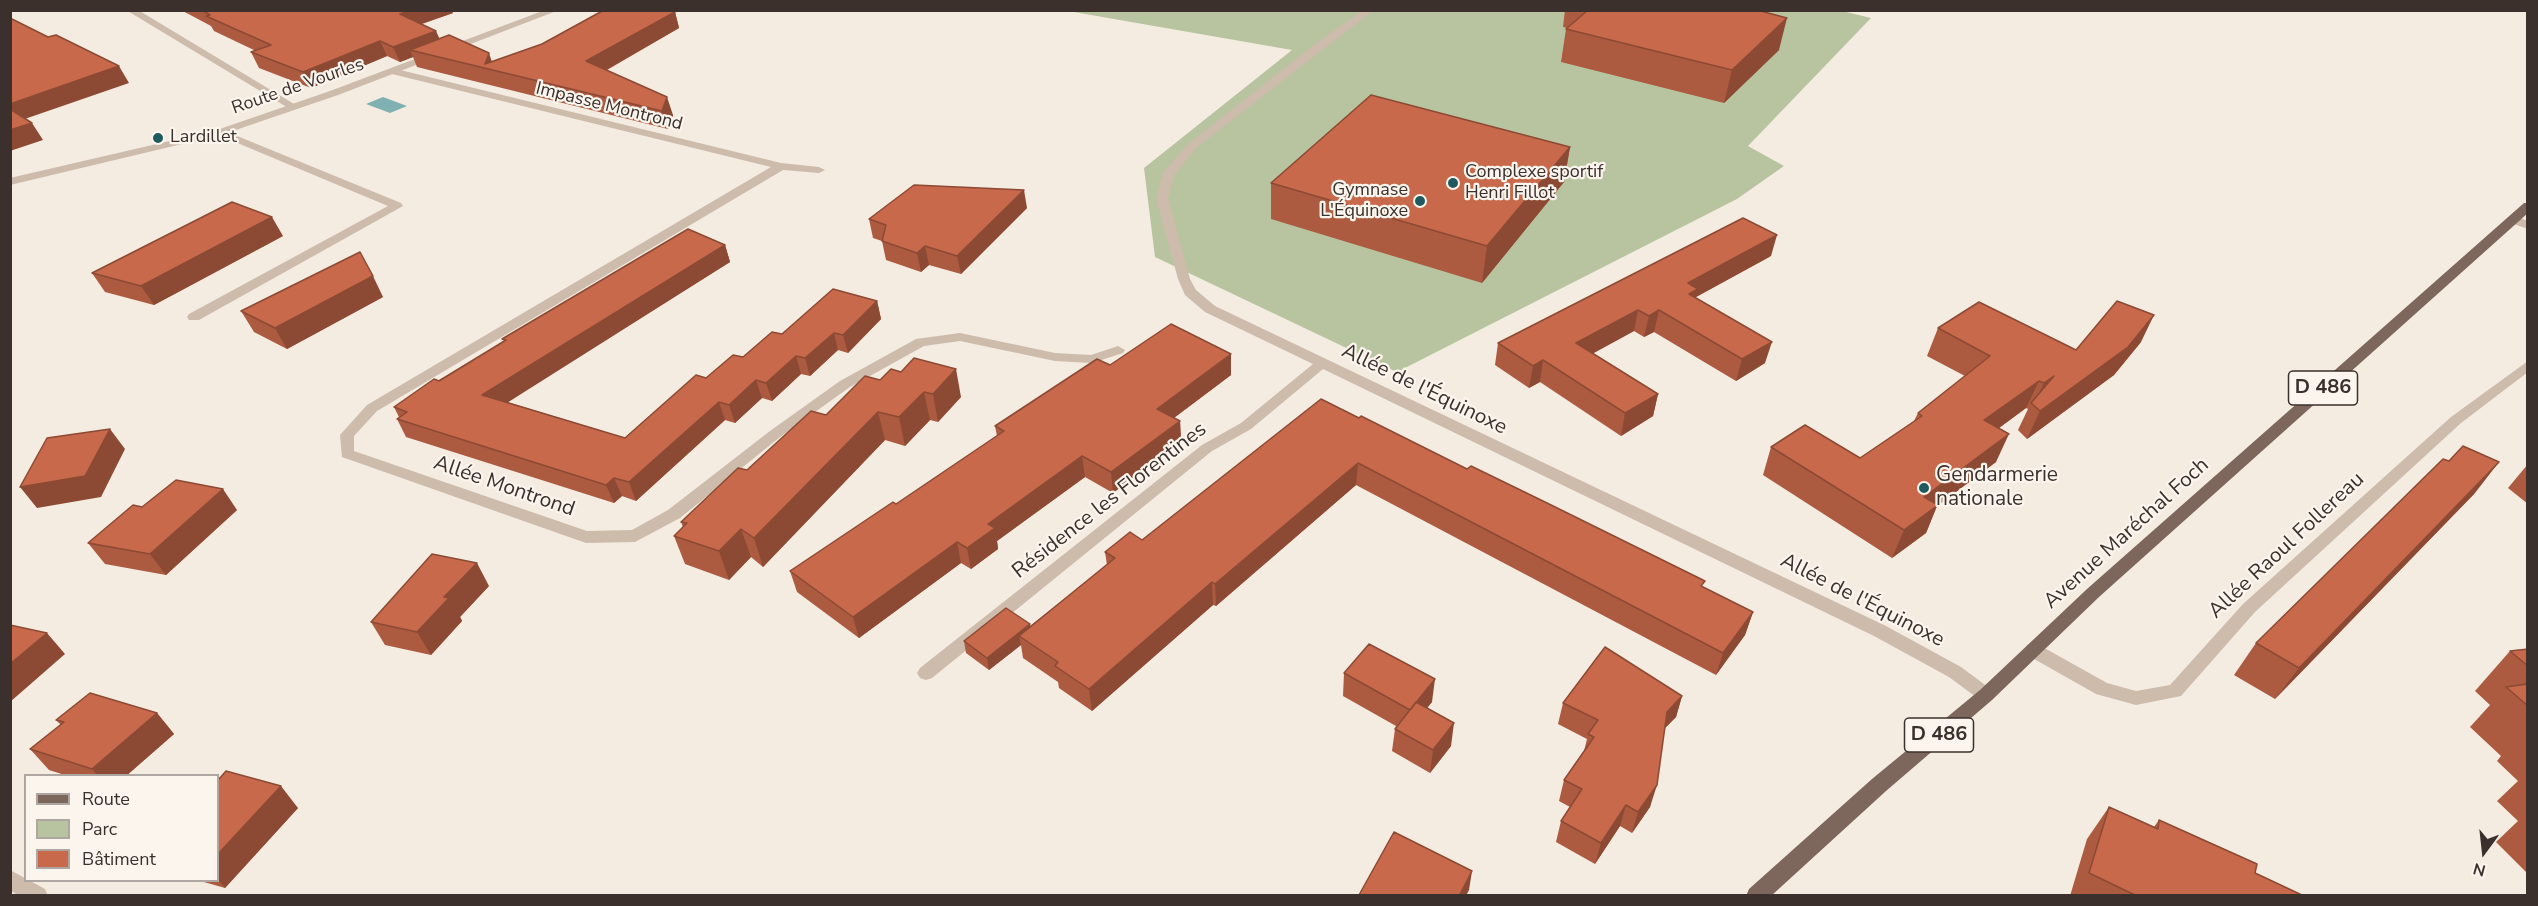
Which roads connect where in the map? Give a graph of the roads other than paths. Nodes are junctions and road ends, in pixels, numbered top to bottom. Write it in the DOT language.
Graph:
graph roads {
  1 [pos="130,10"];
  2 [pos="555,10"];
  3 [pos="1370,10"];
  4 [pos="393,71"];
  5 [pos="294,107"];
  6 [pos="220,132"];
  7 [pos="781,166"];
  8 [pos="819,170"];
  9 [pos="10,182"];
  10 [pos="2528,206"];
  11 [pos="2512,219"];
  12 [pos="2528,225"];
  13 [pos="194,317"];
  14 [pos="1118,350"];
  15 [pos="1321,364"];
  16 [pos="2528,365"];
  17 [pos="2033,650"];
  18 [pos="926,673"];
  19 [pos="1986,695"];
  20 [pos="10,879"];
  21 [pos="38,896"];
  22 [pos="1756,896"];
  1 -- 5 [label="street"];
  2 -- 4 [label="street, Route de Vourles"];
  3 -- 15 [label="street, Allée de l'Équinoxe"];
  4 -- 5 [label="street, Route de Vourles"];
  4 -- 7 [label="street, Impasse Montrond"];
  5 -- 6 [label="street, Route de Vourles"];
  6 -- 9 [label="street, Route de Vourles"];
  6 -- 13 [label="street"];
  7 -- 8 [label="street, Impasse Montrond"];
  7 -- 14 [label="street, Allée Montrond"];
  10 -- 11 [label="main road, Avenue Maréchal Foch / D 486"];
  11 -- 12 [label="street"];
  11 -- 17 [label="main road, Avenue Maréchal Foch / D 486"];
  15 -- 18 [label="street, Résidence les Florentines"];
  15 -- 19 [label="street, Allée de l'Équinoxe"];
  16 -- 17 [label="street, Allée Raoul Follereau"];
  17 -- 19 [label="main road, Avenue Maréchal Foch / D 486"];
  19 -- 22 [label="main road, Avenue Maréchal Foch / D 486"];
  20 -- 21 [label="street"];
}
